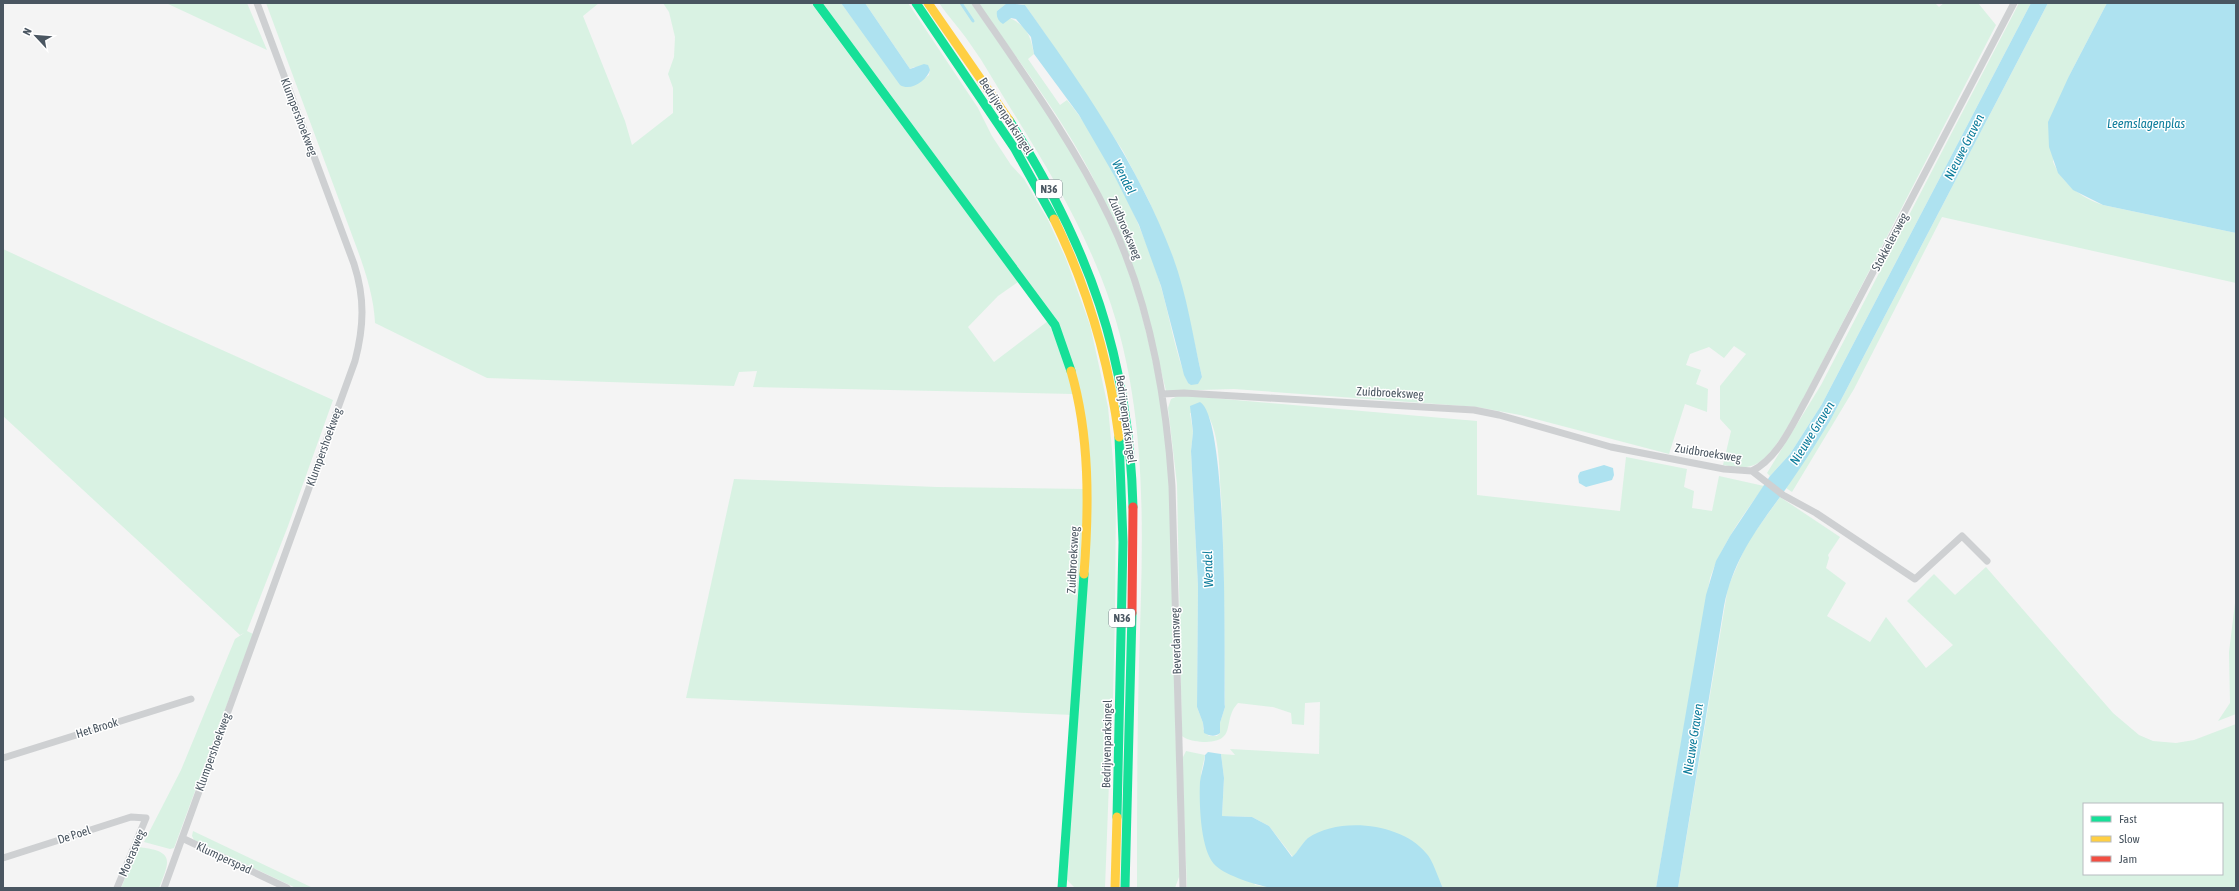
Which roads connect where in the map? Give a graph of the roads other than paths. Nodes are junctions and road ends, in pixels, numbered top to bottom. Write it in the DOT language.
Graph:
graph roads {
  1 [pos="257,3"];
  2 [pos="817,3"];
  3 [pos="916,3"];
  4 [pos="928,3"];
  5 [pos="975,3"];
  6 [pos="2014,3"];
  7 [pos="1162,394"];
  8 [pos="1752,471"];
  9 [pos="1987,561"];
  10 [pos="191,699"];
  11 [pos="3,758"];
  12 [pos="146,818"];
  13 [pos="182,838"];
  14 [pos="3,858"];
  15 [pos="1115,886"];
  16 [pos="1125,886"];
  17 [pos="117,888"];
  18 [pos="164,888"];
  19 [pos="287,888"];
  20 [pos="1062,888"];
  21 [pos="1183,888"];
  1 -- 13 [label="street, Klumpershoekweg"];
  2 -- 20 [label="main road, Zuidbroeksweg"];
  3 -- 15 [label="main road, Bedrijvenparksingel / N36"];
  4 -- 16 [label="main road, Bedrijvenparksingel / N36"];
  5 -- 7 [label="street, Zuidbroeksweg"];
  6 -- 8 [label="street, Stokkelersweg"];
  7 -- 8 [label="street, Zuidbroeksweg"];
  7 -- 21 [label="street, Beverdamsweg"];
  8 -- 9 [label="street, Zuidbroeksweg"];
  10 -- 11 [label="street, Het Brook"];
  12 -- 14 [label="street, De Poel"];
  12 -- 17 [label="street, Moerasweg"];
  13 -- 18 [label="street, Klumpershoekweg"];
  13 -- 19 [label="street, Klumperspad"];
}
